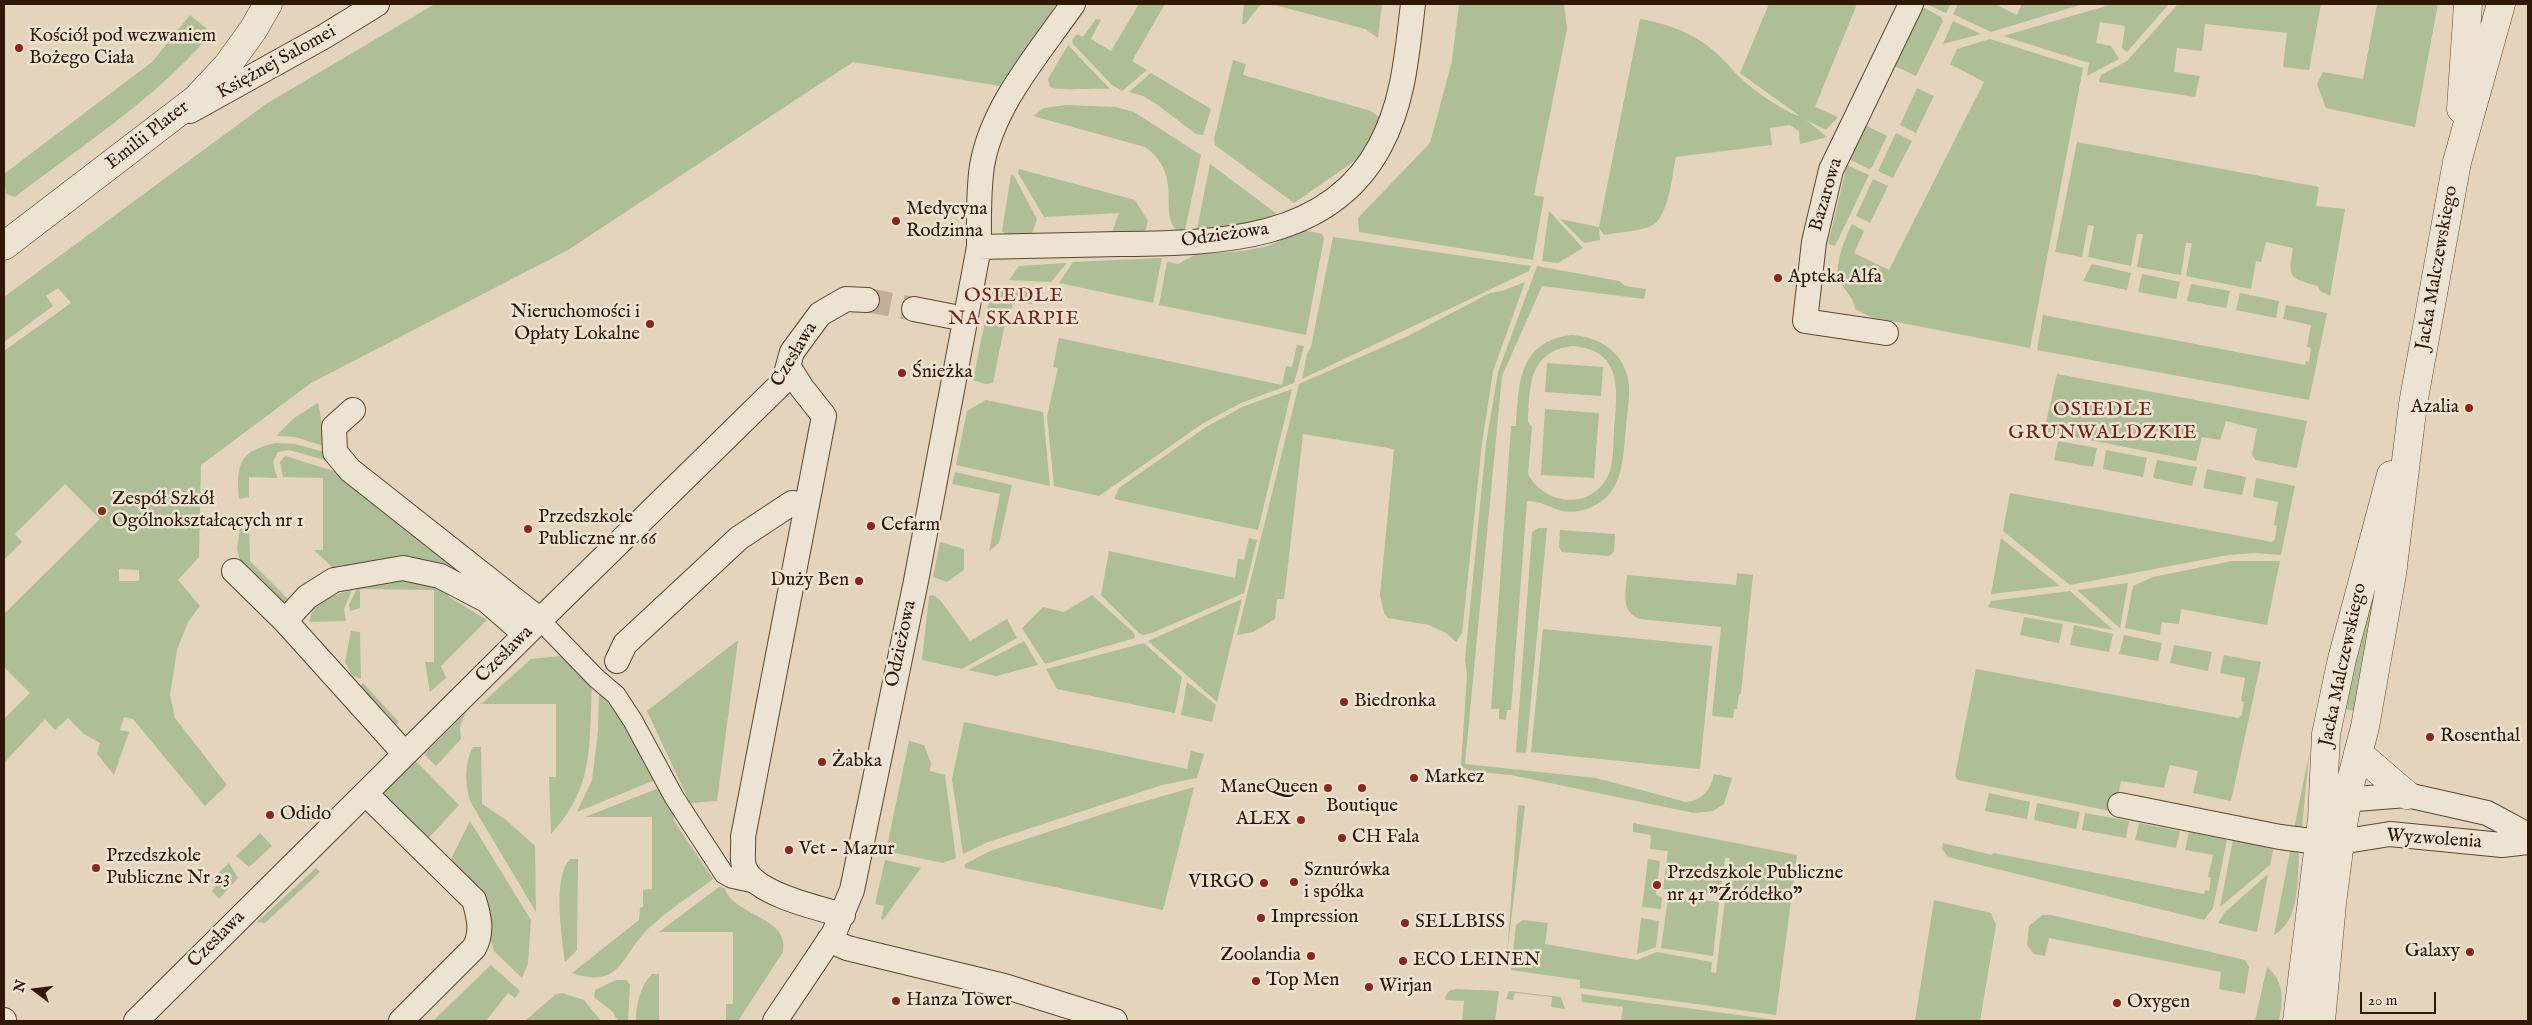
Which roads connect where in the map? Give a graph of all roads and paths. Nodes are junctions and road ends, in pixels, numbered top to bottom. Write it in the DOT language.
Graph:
graph roads {
  1 [pos="268,4"];
  2 [pos="1073,4"];
  3 [pos="1413,4"];
  4 [pos="1911,4"];
  5 [pos="2468,4"];
  6 [pos="2501,5"];
  7 [pos="365,6"];
  8 [pos="160,128"];
  9 [pos="2457,162"];
  10 [pos="4,246"];
  11 [pos="979,247"];
  12 [pos="867,300"];
  13 [pos="914,309"];
  14 [pos="965,319"];
  15 [pos="1886,334"];
  16 [pos="788,366"];
  17 [pos="2413,404"];
  18 [pos="353,410"];
  19 [pos="807,505"];
  20 [pos="234,571"];
  21 [pos="285,621"];
  22 [pos="533,627"];
  23 [pos="617,661"];
  24 [pos="406,754"];
  25 [pos="2358,754"];
  26 [pos="366,794"];
  27 [pos="2407,795"];
  28 [pos="2336,801"];
  29 [pos="2120,805"];
  30 [pos="2528,835"];
  31 [pos="2330,842"];
  32 [pos="2528,842"];
  33 [pos="758,884"];
  34 [pos="843,915"];
  35 [pos="829,940"];
  36 [pos="136,1021"];
  37 [pos="401,1021"];
  38 [pos="775,1021"];
  39 [pos="1115,1021"];
  40 [pos="2297,1021"];
  41 [pos="2321,1021"];
  1 -- 8 [label="street, Emilii Plater"];
  2 -- 11 [label="street, Odzieżowa"];
  3 -- 11 [label="street, Odzieżowa"];
  4 -- 15 [label="street, Bazarowa"];
  5 -- 9 [label="street, Jacka Malczewskiego"];
  6 -- 9 [label="street, Jacka Malczewskiego"];
  7 -- 8 [label="street, Księżnej Salomei"];
  8 -- 10 [label="street, Emilii Plater"];
  9 -- 17 [label="street, Jacka Malczewskiego"];
  11 -- 14 [label="street, Odzieżowa"];
  12 -- 16 [label="street, Czesława"];
  13 -- 14 [label="street"];
  14 -- 34 [label="street, Odzieżowa"];
  16 -- 19 [label="street"];
  16 -- 22 [label="street, Czesława"];
  17 -- 25 [label="street, Jacka Malczewskiego"];
  17 -- 28 [label="street, Jacka Malczewskiego"];
  18 -- 22 [label="street"];
  19 -- 23 [label="street"];
  19 -- 33 [label="street"];
  20 -- 21 [label="street"];
  21 -- 22 [label="street"];
  21 -- 24 [label="street"];
  22 -- 24 [label="street, Czesława"];
  22 -- 33 [label="street"];
  24 -- 26 [label="street, Czesława"];
  25 -- 27 [label="street"];
  25 -- 28 [label="street, Jacka Malczewskiego"];
  26 -- 36 [label="street, Czesława"];
  26 -- 37 [label="street"];
  27 -- 28 [label="street"];
  27 -- 30 [label="street"];
  28 -- 31 [label="street, Jacka Malczewskiego"];
  29 -- 31 [label="street, Wyzwolenia"];
  31 -- 32 [label="street, Wyzwolenia"];
  31 -- 40 [label="street, Jacka Malczewskiego"];
  31 -- 41 [label="street, Jacka Malczewskiego"];
  33 -- 34 [label="street"];
  34 -- 35 [label="street, Odzieżowa"];
  35 -- 38 [label="street, Odzieżowa"];
  35 -- 39 [label="street"];
}
